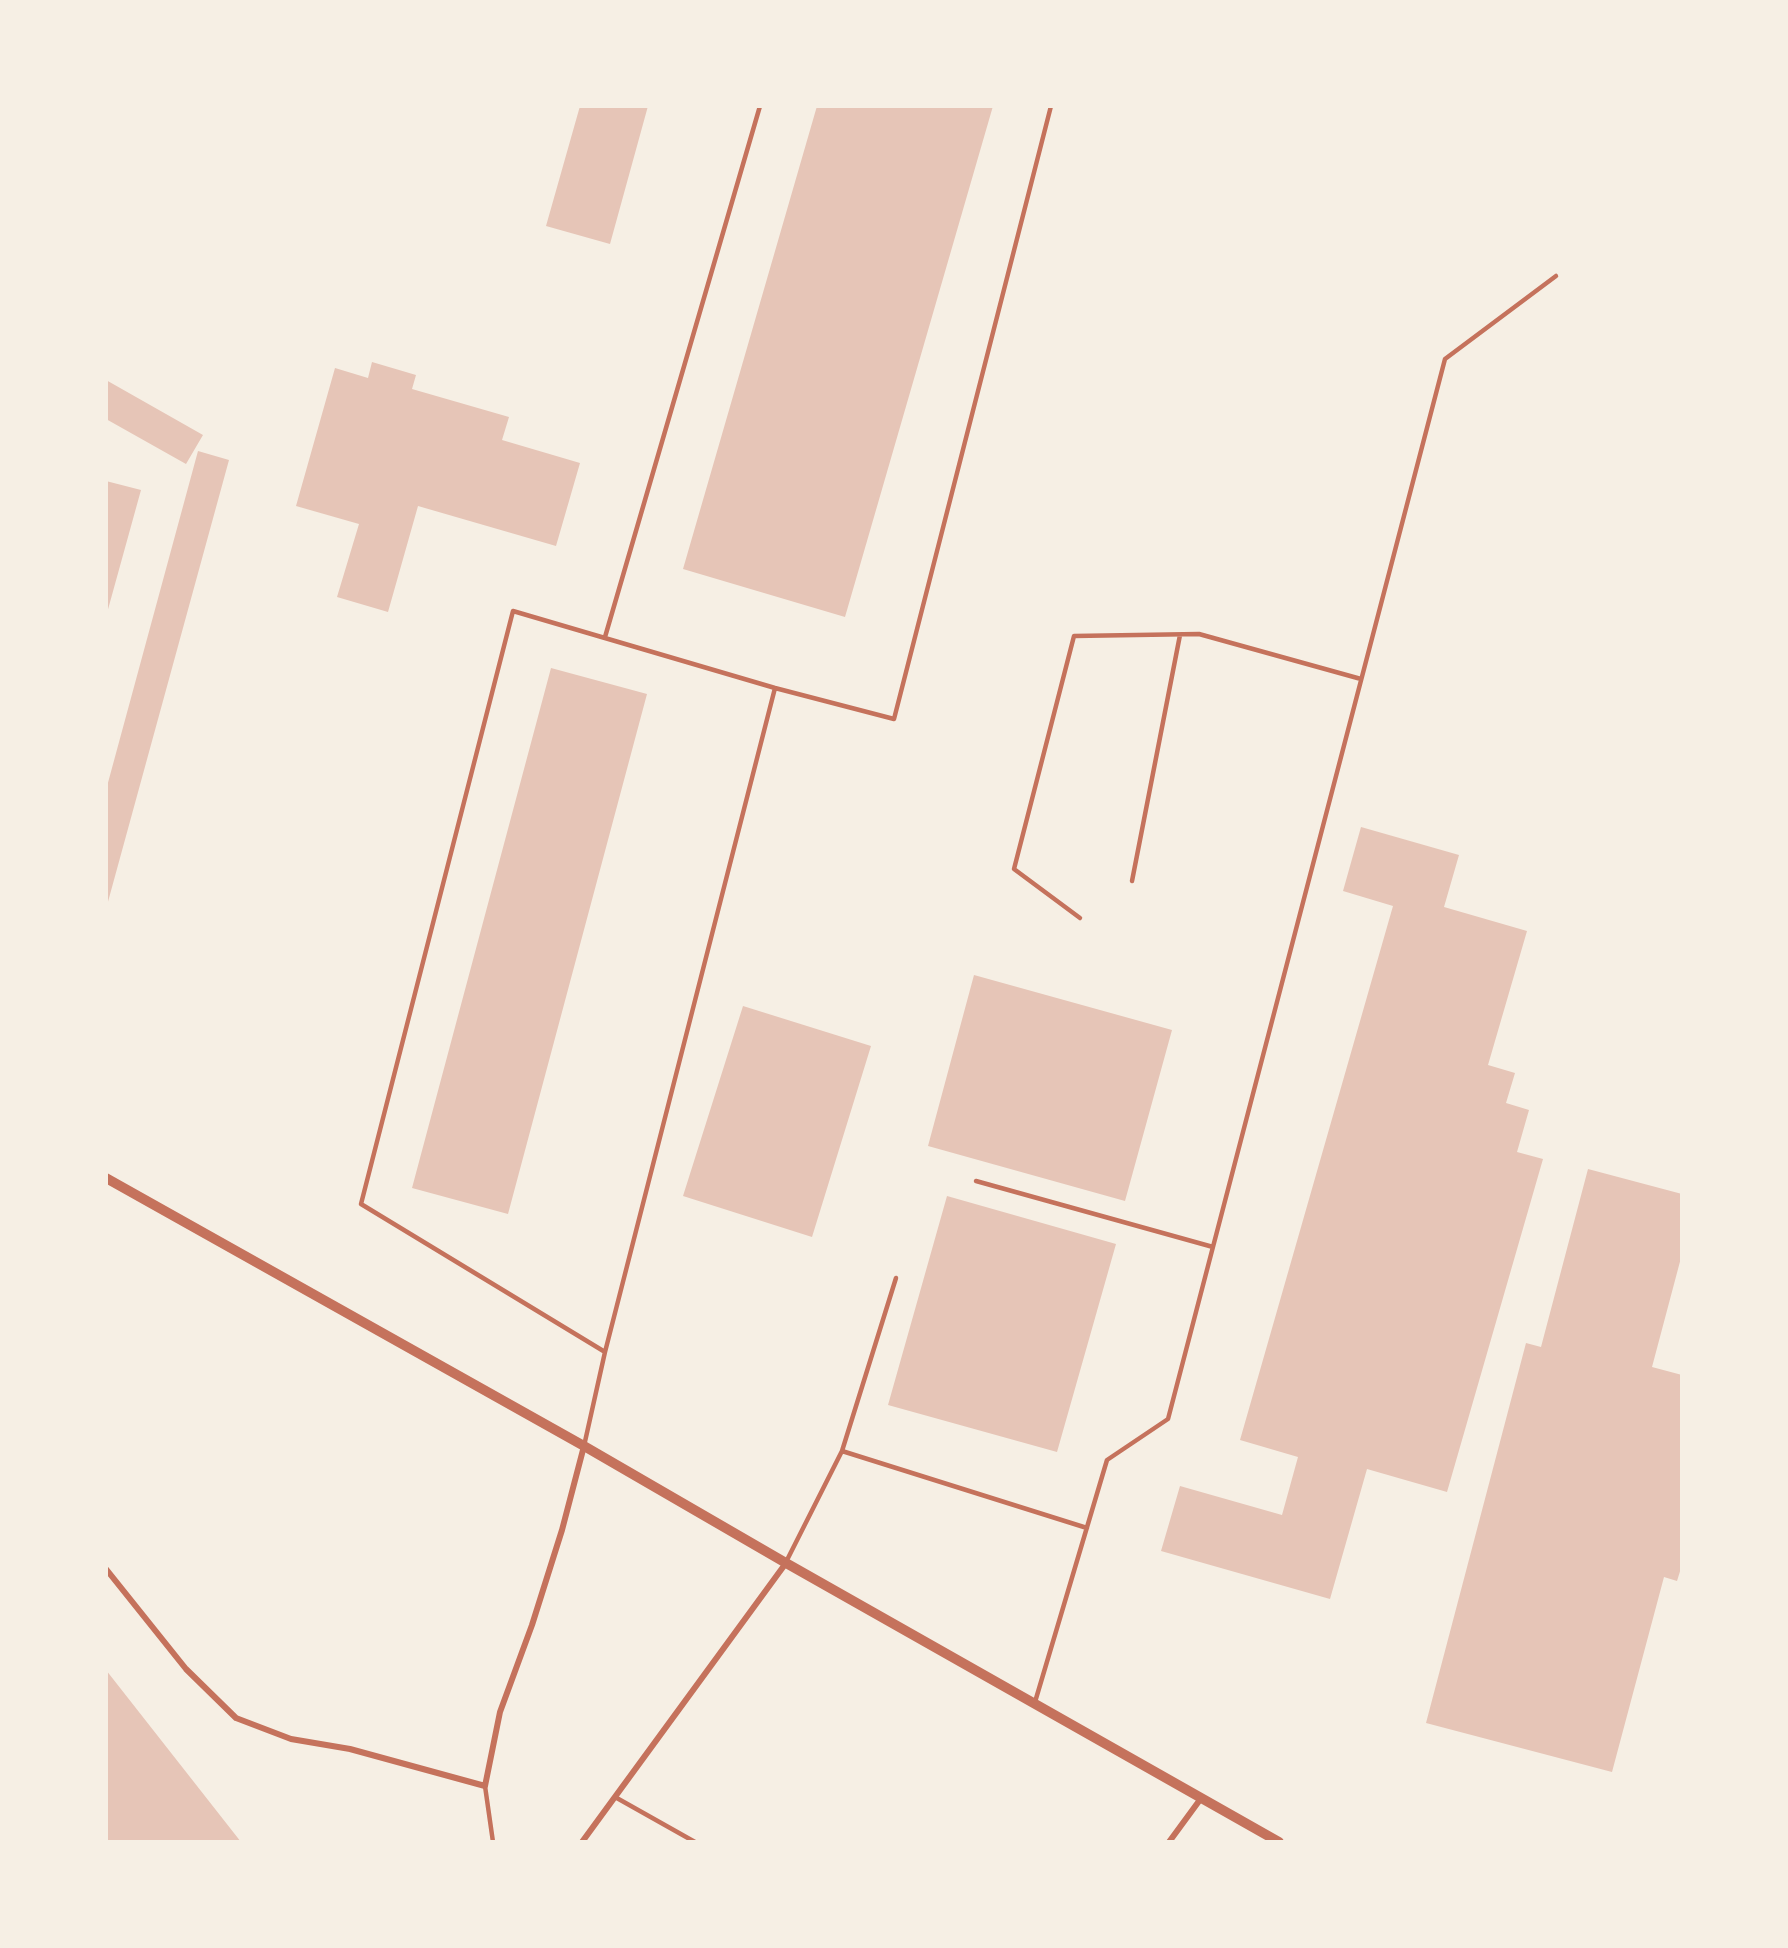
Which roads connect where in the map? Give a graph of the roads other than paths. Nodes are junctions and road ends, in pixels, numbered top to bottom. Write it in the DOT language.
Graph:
graph roads {
  1 [pos="760,106"];
  2 [pos="1051,106"];
  3 [pos="1556,276"];
  4 [pos="1180,635"];
  5 [pos="605,637"];
  6 [pos="1361,679"];
  7 [pos="775,688"];
  8 [pos="1132,881"];
  9 [pos="1080,918"];
  10 [pos="106,1178"];
  11 [pos="976,1181"];
  12 [pos="1213,1247"];
  13 [pos="896,1278"];
  14 [pos="605,1352"];
  15 [pos="584,1446"];
  16 [pos="842,1451"];
  17 [pos="1087,1528"];
  18 [pos="786,1563"];
  19 [pos="106,1569"];
  20 [pos="1035,1702"];
  21 [pos="484,1786"];
  22 [pos="615,1797"];
  23 [pos="1202,1797"];
  24 [pos="493,1842"];
  25 [pos="582,1842"];
  26 [pos="695,1842"];
  27 [pos="1169,1842"];
  28 [pos="1279,1842"];
  1 -- 5 [label="lane"];
  2 -- 7 [label="lane"];
  3 -- 6 [label="lane"];
  4 -- 6 [label="lane"];
  4 -- 8 [label="lane"];
  4 -- 9 [label="lane"];
  5 -- 7 [label="lane"];
  5 -- 14 [label="lane"];
  6 -- 12 [label="lane"];
  7 -- 14 [label="lane"];
  10 -- 15 [label="street"];
  11 -- 12 [label="lane"];
  12 -- 17 [label="lane"];
  13 -- 16 [label="lane"];
  14 -- 15 [label="lane"];
  15 -- 18 [label="street"];
  15 -- 21 [label="street"];
  16 -- 17 [label="lane"];
  16 -- 18 [label="lane"];
  17 -- 20 [label="lane"];
  18 -- 20 [label="street"];
  18 -- 22 [label="street"];
  19 -- 21 [label="street"];
  20 -- 23 [label="street"];
  21 -- 24 [label="lane"];
  22 -- 25 [label="street"];
  22 -- 26 [label="lane"];
  23 -- 27 [label="street"];
  23 -- 28 [label="street"];
}
